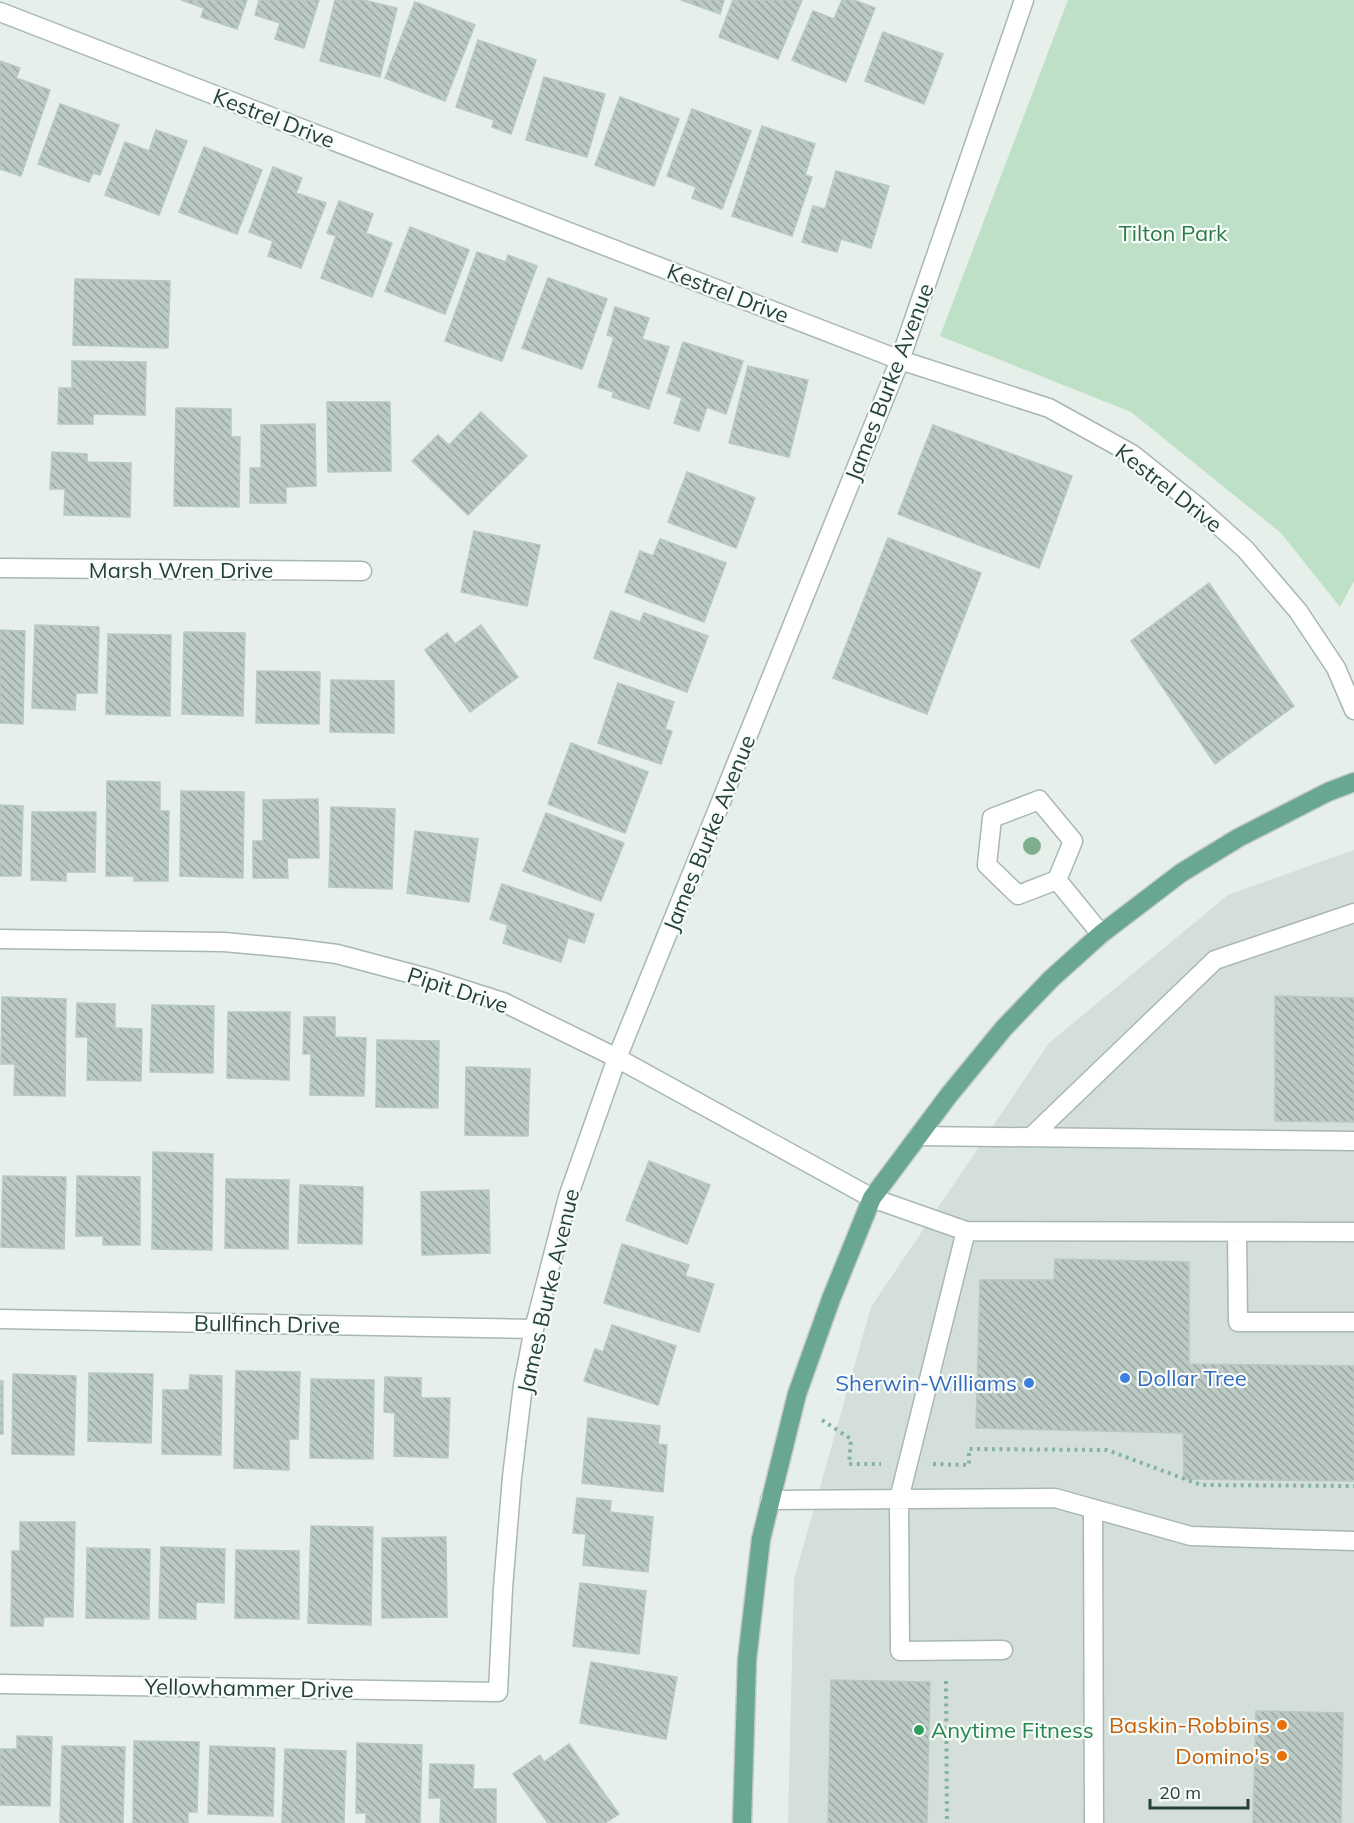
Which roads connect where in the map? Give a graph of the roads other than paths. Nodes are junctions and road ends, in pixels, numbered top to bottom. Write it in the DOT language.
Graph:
graph roads {
  1 [pos="1022,0"];
  2 [pos="0,12"];
  3 [pos="900,360"];
  4 [pos="0,568"];
  5 [pos="362,571"];
  6 [pos="1354,710"];
  7 [pos="1354,782"];
  8 [pos="1058,880"];
  9 [pos="1354,913"];
  10 [pos="1101,934"];
  11 [pos="0,939"];
  12 [pos="617,1058"];
  13 [pos="918,1136"];
  14 [pos="1031,1137"];
  15 [pos="1354,1141"];
  16 [pos="872,1198"];
  17 [pos="966,1231"];
  18 [pos="1237,1232"];
  19 [pos="1354,1232"];
  20 [pos="0,1319"];
  21 [pos="1354,1322"];
  22 [pos="534,1329"];
  23 [pos="899,1499"];
  24 [pos="770,1500"];
  25 [pos="1093,1509"];
  26 [pos="1354,1541"];
  27 [pos="1003,1650"];
  28 [pos="0,1684"];
  29 [pos="498,1692"];
  30 [pos="742,1823"];
  31 [pos="1094,1823"];
  1 -- 3 [label="street, James Burke Avenue"];
  2 -- 3 [label="street, Kestrel Drive"];
  3 -- 6 [label="street, Kestrel Drive"];
  3 -- 12 [label="street, James Burke Avenue"];
  4 -- 5 [label="street, Marsh Wren Drive"];
  7 -- 10 [label="main road"];
  8 -- 8 [label="street"];
  8 -- 10 [label="street"];
  9 -- 14 [label="street"];
  10 -- 13 [label="main road"];
  11 -- 12 [label="street, Pipit Drive"];
  12 -- 16 [label="street, Pipit Drive"];
  12 -- 22 [label="street, James Burke Avenue"];
  13 -- 14 [label="street"];
  13 -- 16 [label="main road"];
  14 -- 15 [label="street"];
  16 -- 17 [label="street, Pipit Drive"];
  16 -- 24 [label="main road"];
  17 -- 18 [label="street, Pipit Drive"];
  17 -- 23 [label="street"];
  18 -- 19 [label="street, Pipit Drive"];
  18 -- 21 [label="street"];
  20 -- 22 [label="street, Bullfinch Drive"];
  22 -- 29 [label="street, James Burke Avenue"];
  23 -- 24 [label="street"];
  23 -- 25 [label="street"];
  23 -- 27 [label="street"];
  24 -- 30 [label="main road"];
  25 -- 26 [label="street"];
  25 -- 31 [label="street"];
  28 -- 29 [label="street, Yellowhammer Drive"];
}
